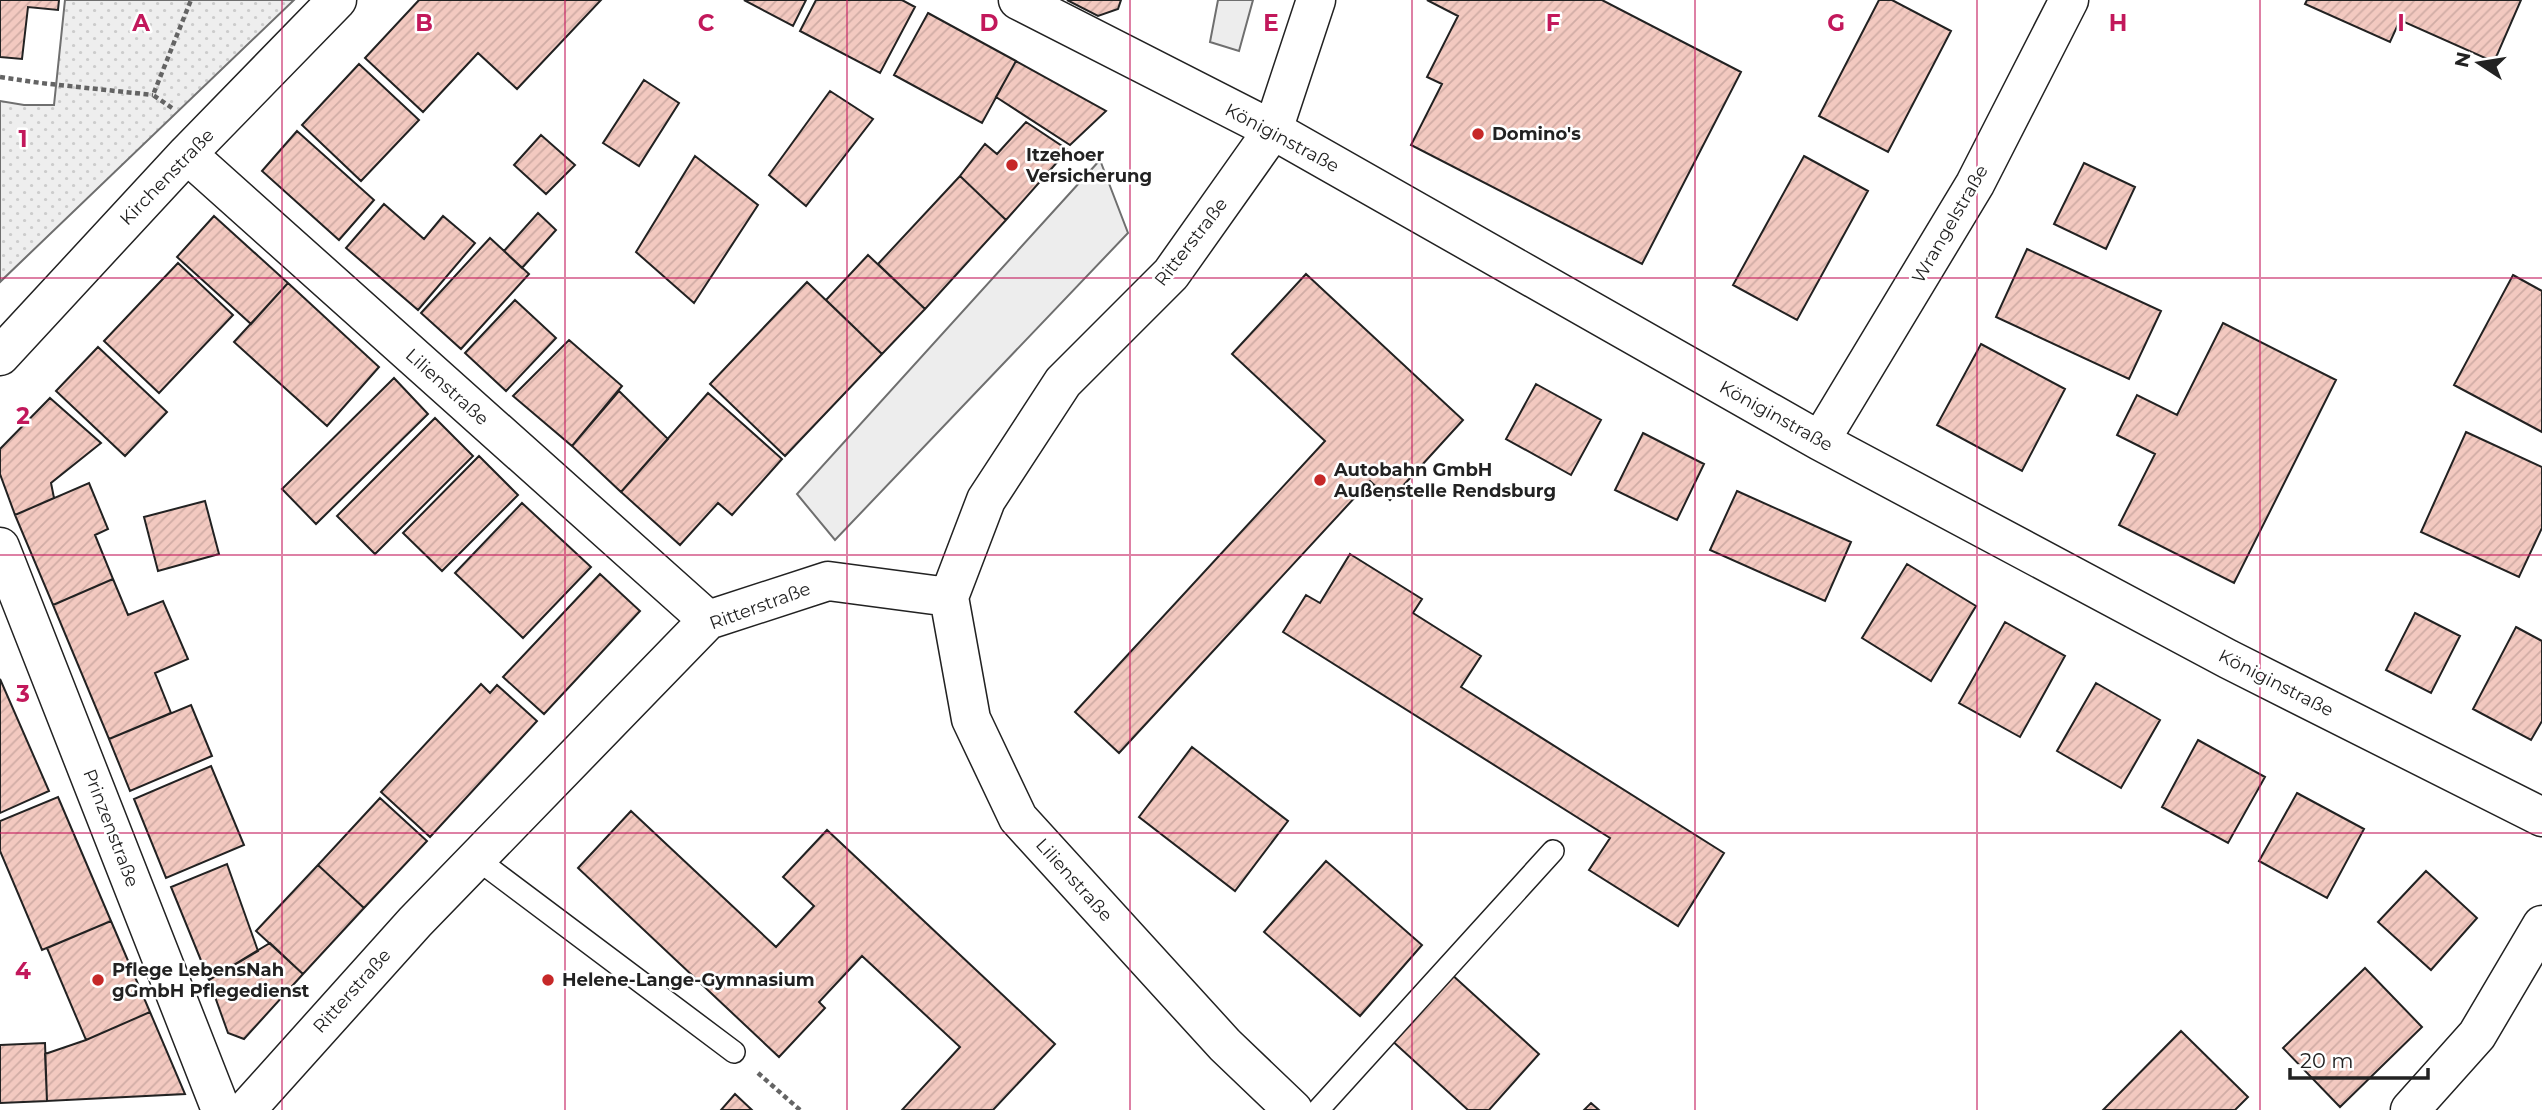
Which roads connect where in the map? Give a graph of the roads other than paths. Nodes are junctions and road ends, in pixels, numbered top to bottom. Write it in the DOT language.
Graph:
graph roads {
  1 [pos="337,0"];
  2 [pos="1018,0"];
  3 [pos="1316,0"];
  4 [pos="2069,0"];
  5 [pos="1273,130"];
  6 [pos="197,144"];
  7 [pos="0,356"];
  8 [pos="1820,441"];
  9 [pos="0,547"];
  10 [pos="949,597"];
  11 [pos="708,620"];
  12 [pos="2542,817"];
  13 [pos="1553,851"];
  14 [pos="477,859"];
  15 [pos="2542,925"];
  16 [pos="734,1052"];
  17 [pos="221,1110"];
  18 [pos="246,1110"];
  19 [pos="1293,1110"];
  20 [pos="1318,1110"];
  21 [pos="2410,1110"];
  1 -- 6 [label="street, Kirchenstraße"];
  2 -- 5 [label="street, Königinstraße"];
  3 -- 5 [label="street, Ritterstraße"];
  4 -- 8 [label="street, Wrangelstraße"];
  5 -- 8 [label="street, Königinstraße"];
  5 -- 10 [label="street, Ritterstraße"];
  6 -- 7 [label="street, Kirchenstraße"];
  6 -- 11 [label="street, Lilienstraße"];
  8 -- 12 [label="street, Königinstraße"];
  9 -- 17 [label="street, Prinzenstraße"];
  10 -- 11 [label="street, Ritterstraße"];
  10 -- 19 [label="street, Lilienstraße"];
  11 -- 14 [label="street, Ritterstraße"];
  13 -- 20 [label="lane"];
  14 -- 16 [label="lane"];
  14 -- 18 [label="street, Ritterstraße"];
  15 -- 21 [label="street"];
}
